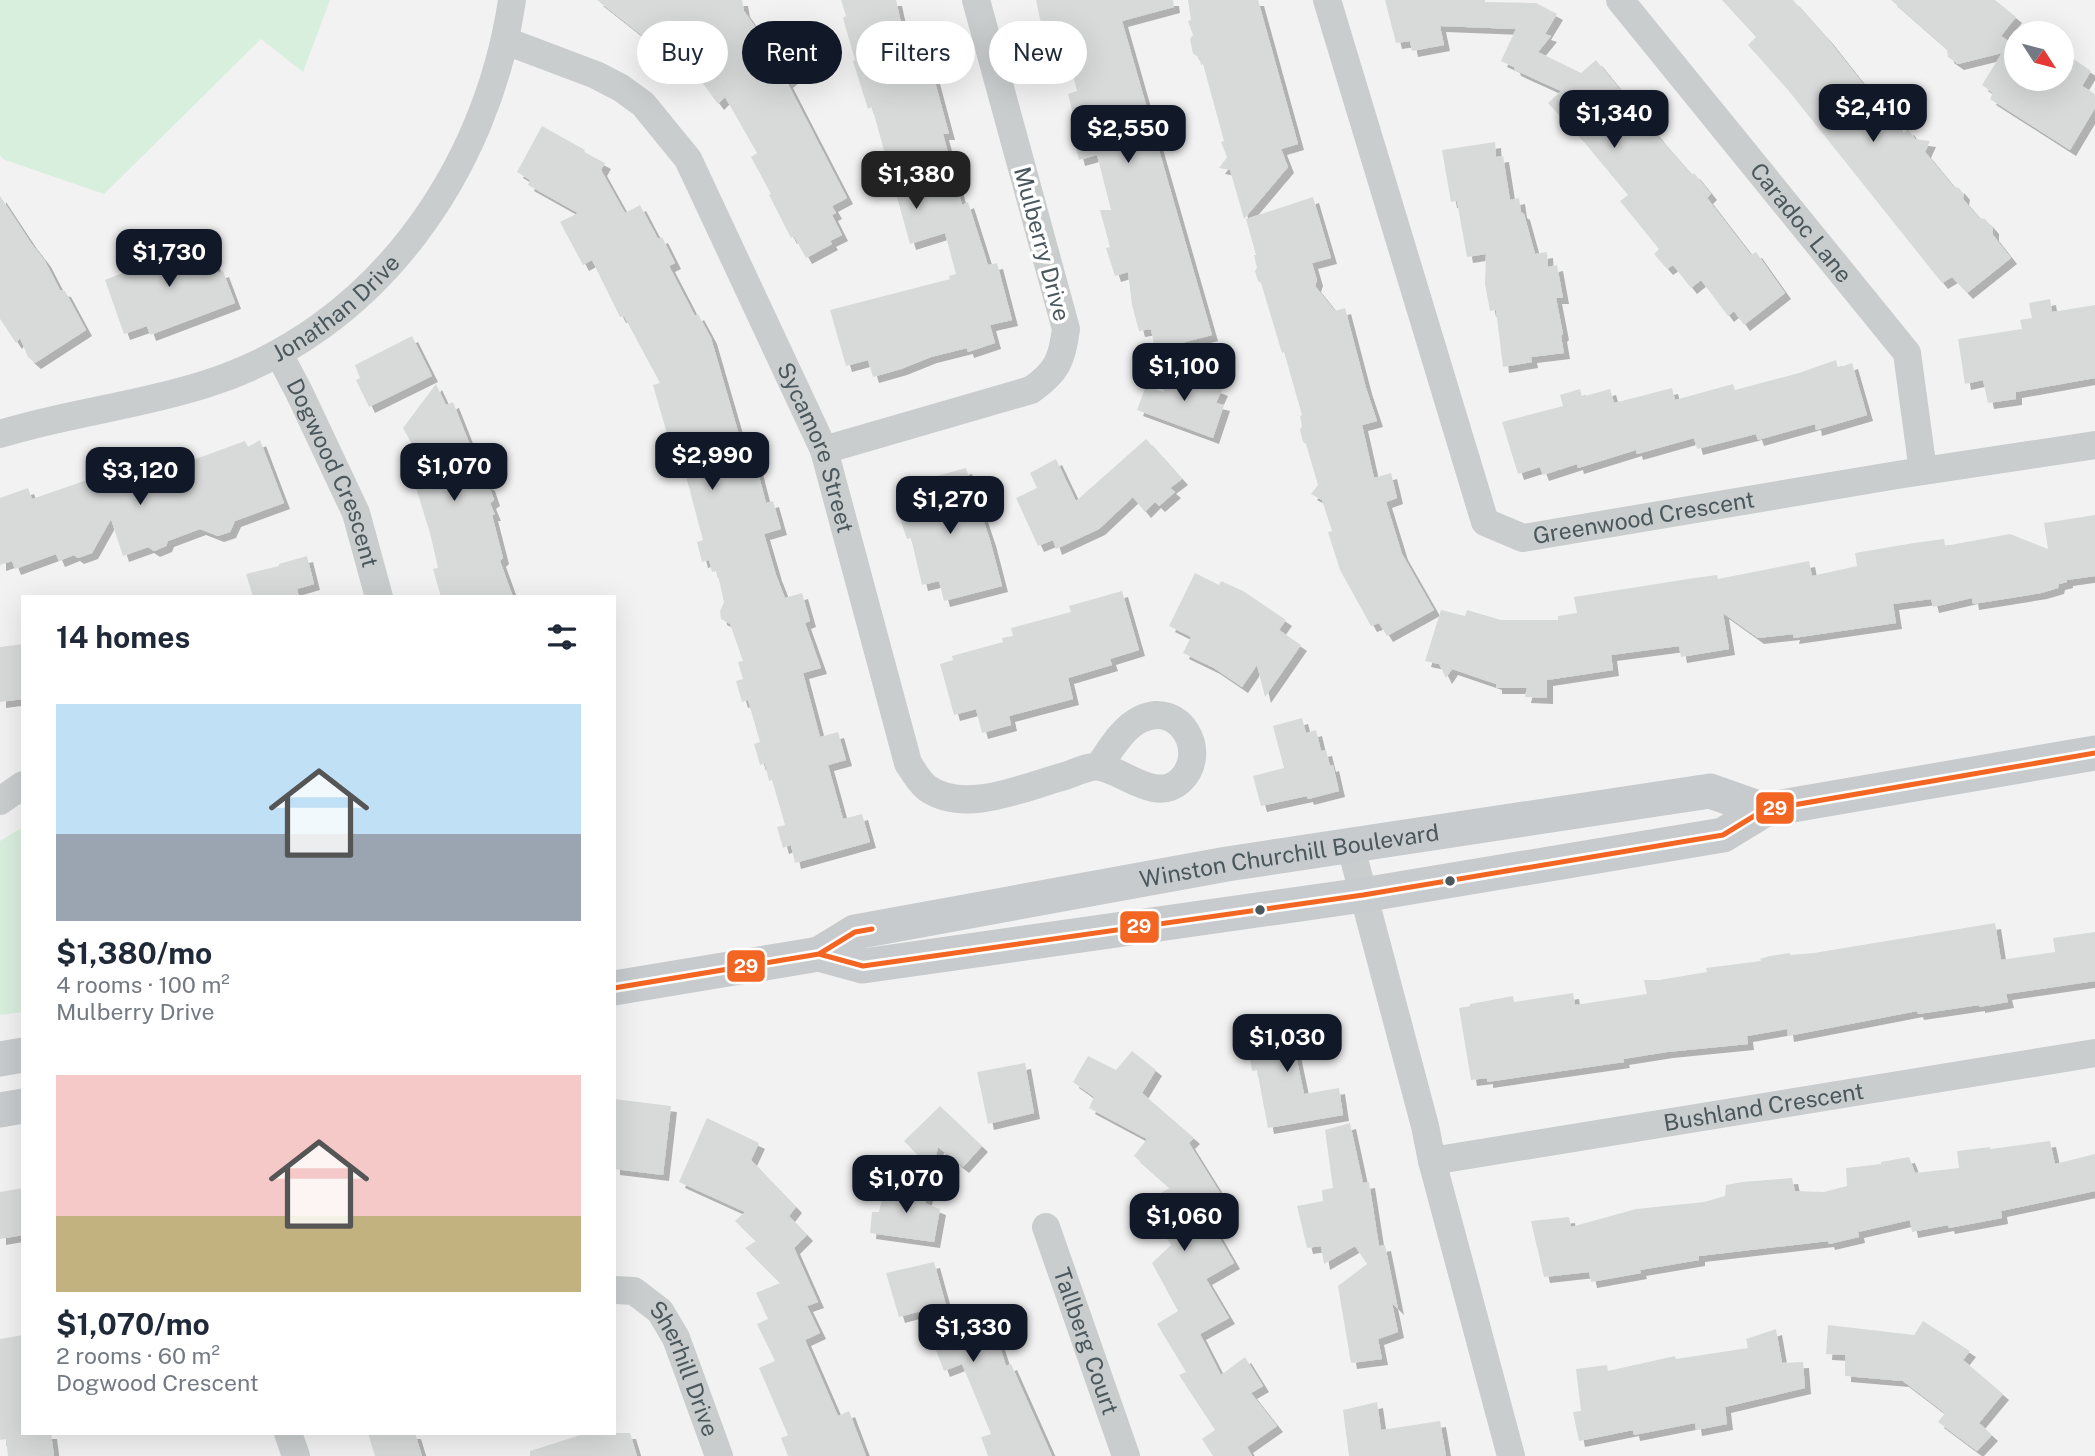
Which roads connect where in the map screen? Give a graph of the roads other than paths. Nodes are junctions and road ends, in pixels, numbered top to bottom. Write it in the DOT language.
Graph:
graph roads {
  1 [pos="512,0"];
  2 [pos="976,0"];
  3 [pos="1327,0"];
  4 [pos="1620,0"];
  5 [pos="506,41"];
  6 [pos="279,354"];
  7 [pos="0,434"];
  8 [pos="2095,445"];
  9 [pos="824,450"];
  10 [pos="1923,471"];
  11 [pos="378,595"];
  12 [pos="2095,753"];
  13 [pos="1099,766"];
  14 [pos="21,786"];
  15 [pos="0,801"];
  16 [pos="1764,810"];
  17 [pos="1350,844"];
  18 [pos="1363,895"];
  19 [pos="819,954"];
  20 [pos="616,988"];
  21 [pos="2095,1053"];
  22 [pos="21,1055"];
  23 [pos="0,1059"];
  24 [pos="21,1106"];
  25 [pos="0,1110"];
  26 [pos="1432,1161"];
  27 [pos="1046,1227"];
  28 [pos="624,1291"];
  29 [pos="289,1435"];
  30 [pos="296,1456"];
  31 [pos="719,1456"];
  32 [pos="1126,1456"];
  33 [pos="1511,1456"];
  1 -- 5 [label="street, Jonathan Drive"];
  2 -- 9 [label="street, Mulberry Drive"];
  3 -- 10 [label="street, Greenwood Crescent"];
  4 -- 10 [label="street, Caradoc Lane"];
  5 -- 6 [label="street, Jonathan Drive"];
  5 -- 9 [label="street, Sycamore Street"];
  6 -- 7 [label="street, Jonathan Drive"];
  6 -- 11 [label="street, Dogwood Crescent"];
  8 -- 10 [label="street, Greenwood Crescent"];
  9 -- 13 [label="street, Sycamore Street"];
  12 -- 16 [label="main road, Winston Churchill Boulevard"];
  14 -- 15 [label="street"];
  16 -- 17 [label="main road, Winston Churchill Boulevard"];
  16 -- 18 [label="main road, Winston Churchill Boulevard"];
  17 -- 18 [label="street"];
  17 -- 19 [label="main road, Winston Churchill Boulevard"];
  18 -- 19 [label="main road, Winston Churchill Boulevard"];
  18 -- 26 [label="street"];
  19 -- 20 [label="main road, Winston Churchill Boulevard"];
  21 -- 26 [label="street, Bushland Crescent"];
  22 -- 23 [label="main road"];
  24 -- 25 [label="main road"];
  26 -- 33 [label="street"];
  27 -- 32 [label="street, Tallberg Court"];
  28 -- 31 [label="street, Sherhill Drive"];
  29 -- 30 [label="street"];
}
